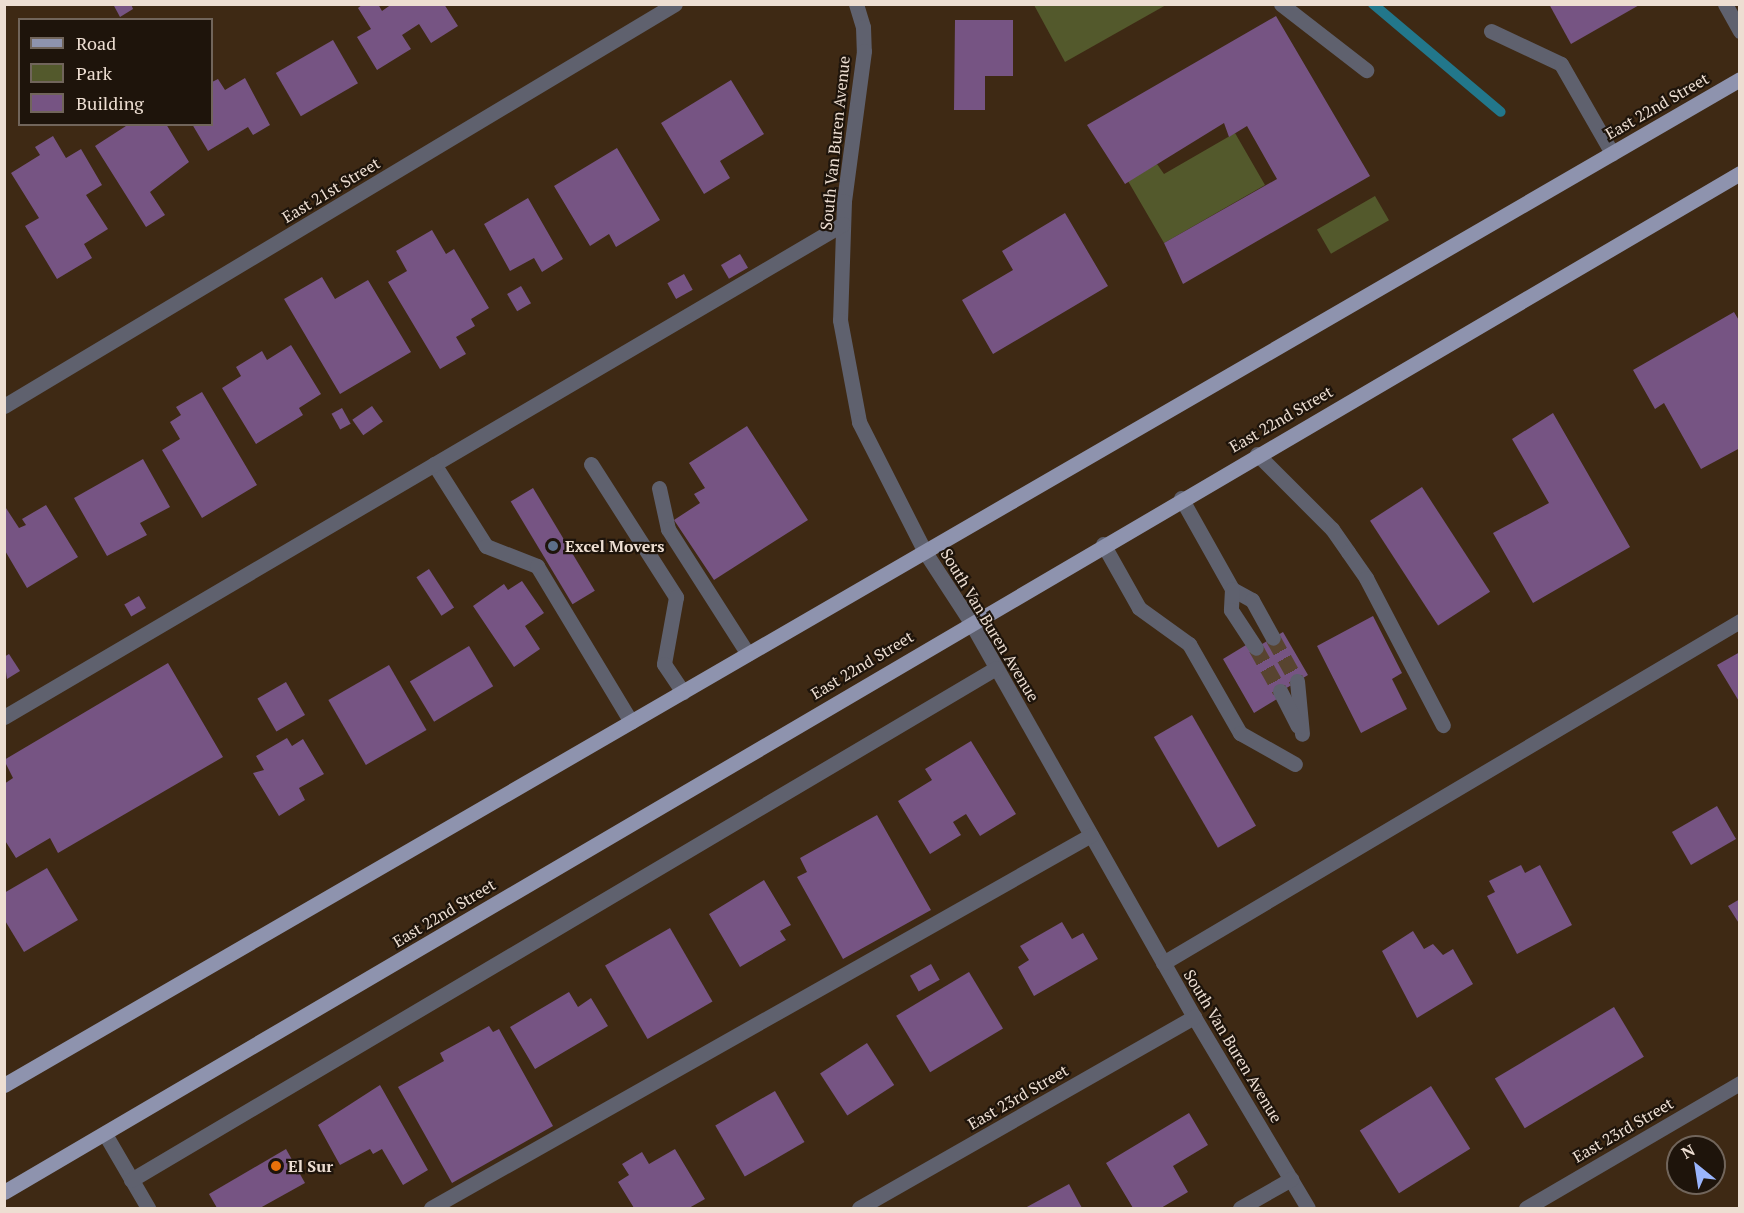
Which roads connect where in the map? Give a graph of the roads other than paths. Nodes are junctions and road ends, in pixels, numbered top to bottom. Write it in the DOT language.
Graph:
graph roads {
  1 [pos="675,4"];
  2 [pos="856,4"];
  3 [pos="1281,4"];
  4 [pos="1725,4"];
  5 [pos="1491,31"];
  6 [pos="1740,31"];
  7 [pos="1366,70"];
  8 [pos="1740,79"];
  9 [pos="1612,153"];
  10 [pos="1740,172"];
  11 [pos="843,224"];
  12 [pos="4,406"];
  13 [pos="1257,454"];
  14 [pos="434,464"];
  15 [pos="591,464"];
  16 [pos="659,488"];
  17 [pos="1181,498"];
  18 [pos="1103,544"];
  19 [pos="925,552"];
  20 [pos="1232,589"];
  21 [pos="970,621"];
  22 [pos="1740,621"];
  23 [pos="1273,638"];
  24 [pos="1256,648"];
  25 [pos="748,654"];
  26 [pos="996,668"];
  27 [pos="1297,681"];
  28 [pos="683,692"];
  29 [pos="1280,692"];
  30 [pos="4,717"];
  31 [pos="631,722"];
  32 [pos="1443,725"];
  33 [pos="1295,764"];
  34 [pos="1091,835"];
  35 [pos="1163,963"];
  36 [pos="1194,1017"];
  37 [pos="1740,1083"];
  38 [pos="4,1085"];
  39 [pos="105,1134"];
  40 [pos="1291,1179"];
  41 [pos="132,1180"];
  42 [pos="4,1192"];
  43 [pos="148,1209"];
  44 [pos="431,1209"];
  45 [pos="859,1209"];
  46 [pos="1240,1209"];
  47 [pos="1308,1209"];
  48 [pos="1526,1209"];
  1 -- 12 [label="street, East 21st Street"];
  2 -- 11 [label="street, South Van Buren Avenue"];
  3 -- 7 [label="street"];
  4 -- 6 [label="street"];
  5 -- 9 [label="street"];
  8 -- 9 [label="main road, East 22nd Street"];
  9 -- 19 [label="main road, East 22nd Street"];
  10 -- 13 [label="main road, East 22nd Street"];
  11 -- 14 [label="street"];
  11 -- 19 [label="street, South Van Buren Avenue"];
  13 -- 17 [label="main road, East 22nd Street"];
  13 -- 32 [label="street"];
  14 -- 30 [label="street"];
  14 -- 31 [label="street"];
  15 -- 28 [label="street"];
  16 -- 25 [label="street"];
  17 -- 18 [label="main road, East 22nd Street"];
  17 -- 20 [label="street"];
  18 -- 21 [label="main road, East 22nd Street"];
  18 -- 33 [label="street"];
  19 -- 21 [label="street, South Van Buren Avenue"];
  19 -- 25 [label="main road, East 22nd Street"];
  20 -- 23 [label="street"];
  20 -- 24 [label="street"];
  21 -- 26 [label="street, South Van Buren Avenue"];
  21 -- 39 [label="main road, East 22nd Street"];
  22 -- 35 [label="street"];
  25 -- 28 [label="main road, East 22nd Street"];
  26 -- 34 [label="street, South Van Buren Avenue"];
  26 -- 41 [label="street"];
  27 -- 29 [label="street"];
  28 -- 31 [label="main road, East 22nd Street"];
  31 -- 38 [label="main road, East 22nd Street"];
  34 -- 35 [label="street, South Van Buren Avenue"];
  34 -- 44 [label="street"];
  35 -- 36 [label="street, South Van Buren Avenue"];
  36 -- 40 [label="street, South Van Buren Avenue"];
  36 -- 45 [label="street, East 23rd Street"];
  37 -- 48 [label="street, East 23rd Street"];
  39 -- 41 [label="street"];
  39 -- 42 [label="main road, East 22nd Street"];
  40 -- 46 [label="street"];
  40 -- 47 [label="street, South Van Buren Avenue"];
  41 -- 43 [label="street"];
}
